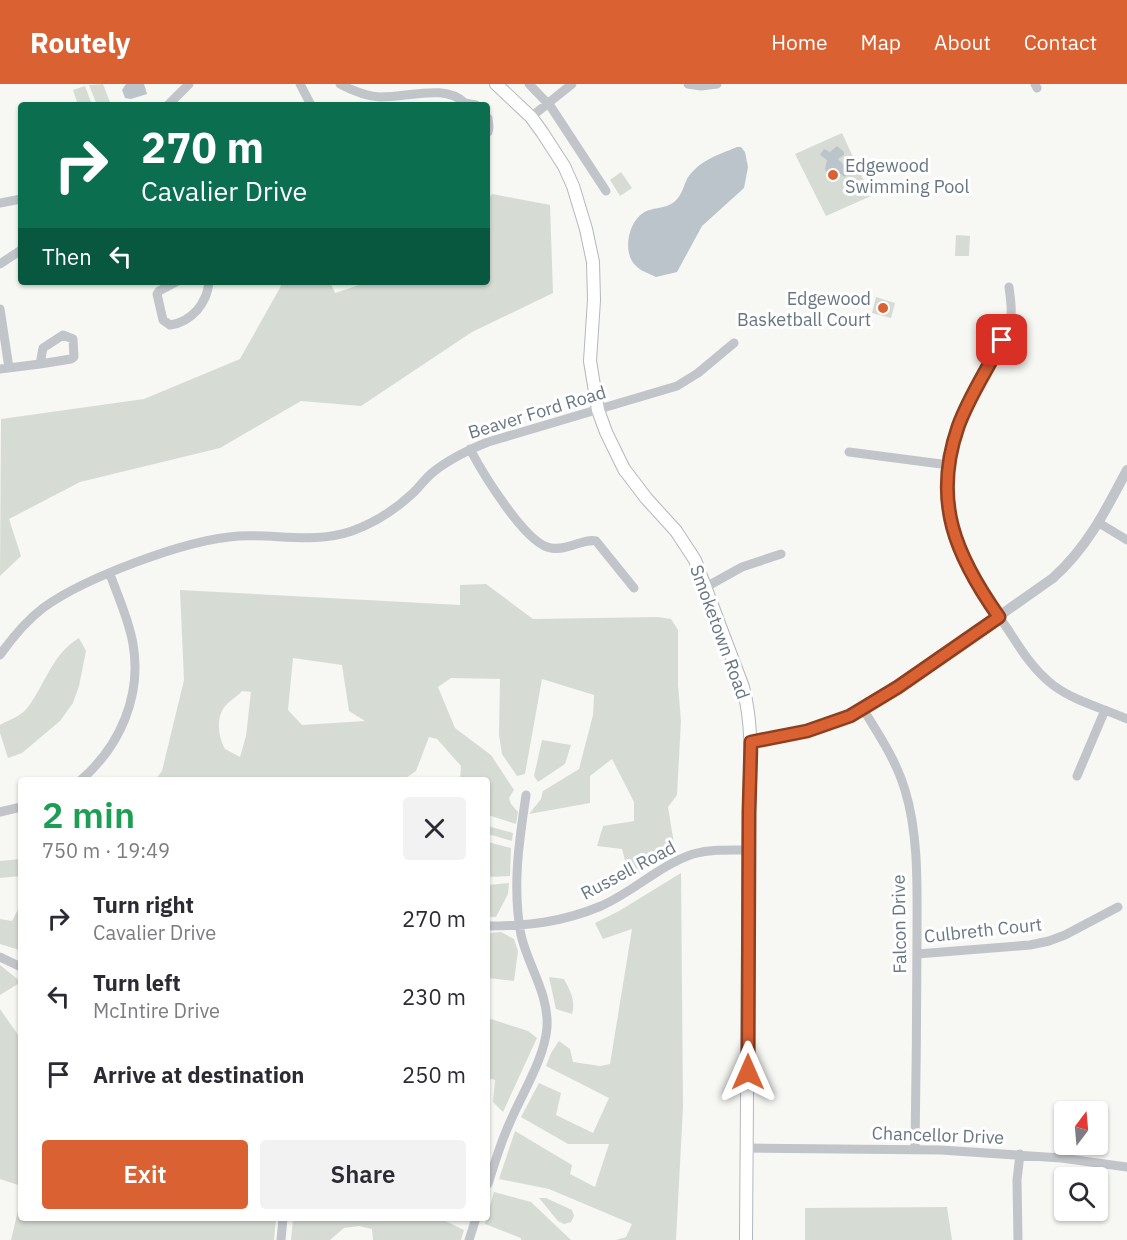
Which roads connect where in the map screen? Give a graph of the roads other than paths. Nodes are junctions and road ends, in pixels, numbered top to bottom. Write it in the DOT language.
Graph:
graph roads {
  1 [pos="189,84"];
  2 [pos="300,84"];
  3 [pos="340,84"];
  4 [pos="496,84"];
  5 [pos="529,84"];
  6 [pos="572,84"];
  7 [pos="688,84"];
  8 [pos="717,84"];
  9 [pos="171,102"];
  10 [pos="309,102"];
  11 [pos="464,102"];
  12 [pos="548,103"];
  13 [pos="531,117"];
  14 [pos="606,191"];
  15 [pos="18,200"];
  16 [pos="0,203"];
  17 [pos="18,252"];
  18 [pos="0,264"];
  19 [pos="170,285"];
  20 [pos="208,285"];
  21 [pos="1009,287"];
  22 [pos="0,309"];
  23 [pos="734,343"];
  24 [pos="40,364"];
  25 [pos="4,368"];
  26 [pos="598,410"];
  27 [pos="470,449"];
  28 [pos="849,452"];
  29 [pos="949,465"];
  30 [pos="1127,470"];
  31 [pos="1099,523"];
  32 [pos="1127,540"];
  33 [pos="781,554"];
  34 [pos="110,574"];
  35 [pos="706,586"];
  36 [pos="634,588"];
  37 [pos="999,617"];
  38 [pos="0,655"];
  39 [pos="863,709"];
  40 [pos="1105,710"];
  41 [pos="1127,719"];
  42 [pos="751,742"];
  43 [pos="1077,776"];
  44 [pos="84,777"];
  45 [pos="526,795"];
  46 [pos="18,808"];
  47 [pos="0,812"];
  48 [pos="749,850"];
  49 [pos="1118,907"];
  50 [pos="490,926"];
  51 [pos="520,926"];
  52 [pos="917,954"];
  53 [pos="0,957"];
  54 [pos="18,966"];
  55 [pos="747,1148"];
  56 [pos="915,1149"];
  57 [pos="1020,1154"];
  58 [pos="1127,1167"];
  59 [pos="490,1178"];
  60 [pos="283,1221"];
  61 [pos="475,1221"];
  62 [pos="281,1240"];
  63 [pos="469,1240"];
  64 [pos="746,1240"];
  65 [pos="1018,1240"];
  1 -- 9 [label="street"];
  2 -- 10 [label="street"];
  3 -- 11 [label="street"];
  4 -- 13 [label="main road, Smoketown Road"];
  5 -- 12 [label="street"];
  6 -- 12 [label="street"];
  7 -- 8 [label="street"];
  12 -- 13 [label="street"];
  12 -- 14 [label="street"];
  13 -- 26 [label="main road, Smoketown Road"];
  15 -- 16 [label="street"];
  17 -- 18 [label="street"];
  19 -- 20 [label="street"];
  21 -- 29 [label="street"];
  22 -- 25 [label="street"];
  23 -- 26 [label="street, Beaver Ford Road"];
  24 -- 25 [label="street"];
  26 -- 27 [label="street, Beaver Ford Road"];
  26 -- 35 [label="main road, Smoketown Road"];
  27 -- 34 [label="street, Beaver Ford Road"];
  27 -- 36 [label="street"];
  28 -- 29 [label="street"];
  29 -- 37 [label="street"];
  30 -- 31 [label="street"];
  31 -- 32 [label="street"];
  31 -- 37 [label="street"];
  33 -- 35 [label="street"];
  34 -- 38 [label="street, Beaver Ford Road"];
  34 -- 44 [label="street"];
  35 -- 42 [label="main road, Smoketown Road"];
  37 -- 39 [label="street"];
  37 -- 40 [label="street"];
  39 -- 42 [label="street"];
  39 -- 52 [label="street, Falcon Drive"];
  40 -- 41 [label="street"];
  40 -- 43 [label="street"];
  42 -- 48 [label="main road, Smoketown Road"];
  45 -- 51 [label="street"];
  46 -- 47 [label="street"];
  48 -- 51 [label="street, Russell Road"];
  48 -- 55 [label="main road, Smoketown Road"];
  49 -- 52 [label="street, Culbreth Court"];
  50 -- 51 [label="street, Russell Road"];
  51 -- 59 [label="street"];
  52 -- 56 [label="street, Falcon Drive"];
  53 -- 54 [label="street"];
  55 -- 56 [label="street, Chancellor Drive"];
  55 -- 64 [label="main road, Smoketown Road"];
  56 -- 57 [label="street, Chancellor Drive"];
  57 -- 58 [label="street, Chancellor Drive"];
  57 -- 65 [label="street"];
  60 -- 62 [label="street"];
  61 -- 63 [label="street"];
}
